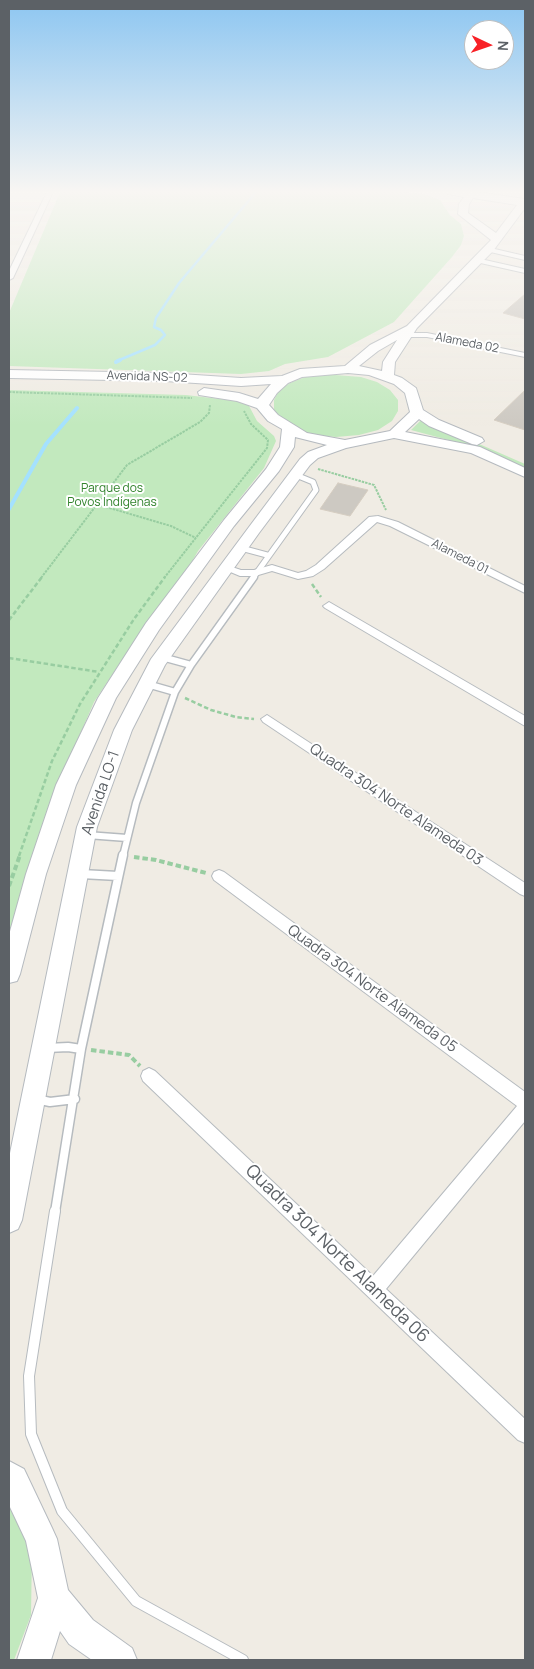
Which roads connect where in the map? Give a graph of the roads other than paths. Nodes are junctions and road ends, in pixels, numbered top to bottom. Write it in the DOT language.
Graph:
graph roads {
  1 [pos="469,270"];
  2 [pos="410,330"];
  3 [pos="525,355"];
  4 [pos="348,368"];
  5 [pos="9,374"];
  6 [pos="388,376"];
  7 [pos="284,380"];
  8 [pos="82,381"];
  9 [pos="128,382"];
  10 [pos="9,385"];
  11 [pos="262,405"];
  12 [pos="417,412"];
  13 [pos="289,429"];
  14 [pos="394,434"];
  15 [pos="345,444"];
  16 [pos="525,461"];
  17 [pos="305,471"];
  18 [pos="525,473"];
  19 [pos="241,548"];
  20 [pos="267,555"];
  21 [pos="226,568"];
  22 [pos="254,573"];
  23 [pos="525,590"];
  24 [pos="329,606"];
  25 [pos="162,657"];
  26 [pos="191,665"];
  27 [pos="147,684"];
  28 [pos="175,692"];
  29 [pos="268,719"];
  30 [pos="525,722"];
  31 [pos="85,835"];
  32 [pos="127,838"];
  33 [pos="77,874"];
  34 [pos="118,876"];
  35 [pos="219,876"];
  36 [pos="525,890"];
  37 [pos="9,974"];
  38 [pos="43,1048"];
  39 [pos="81,1049"];
  40 [pos="149,1076"];
  41 [pos="33,1097"];
  42 [pos="75,1100"];
  43 [pos="525,1102"];
  44 [pos="525,1110"];
  45 [pos="9,1220"];
  46 [pos="374,1289"];
  47 [pos="525,1433"];
  48 [pos="9,1476"];
  49 [pos="54,1598"];
  50 [pos="34,1660"];
  51 [pos="120,1660"];
  52 [pos="243,1660"];
  1 -- 2 [label="street"];
  2 -- 3 [label="street, Alameda 02"];
  2 -- 4 [label="street"];
  2 -- 6 [label="street"];
  4 -- 6 [label="street"];
  4 -- 7 [label="street"];
  5 -- 8 [label="street, Avenida NS-02"];
  6 -- 12 [label="street"];
  7 -- 9 [label="street, Avenida NS-02"];
  7 -- 11 [label="street"];
  8 -- 9 [label="street, Avenida NS-02"];
  8 -- 10 [label="street, Avenida NS-02"];
  9 -- 11 [label="street, Avenida NS-02"];
  11 -- 13 [label="street"];
  12 -- 14 [label="street"];
  12 -- 16 [label="street"];
  13 -- 15 [label="street"];
  13 -- 37 [label="street, Avenida LO-1"];
  14 -- 15 [label="street"];
  14 -- 18 [label="street"];
  15 -- 17 [label="street, Avenida LO-1"];
  17 -- 19 [label="street, Avenida LO-1"];
  17 -- 20 [label="lane"];
  19 -- 20 [label="lane"];
  19 -- 21 [label="street, Avenida LO-1"];
  20 -- 22 [label="lane"];
  21 -- 22 [label="street"];
  21 -- 25 [label="street, Avenida LO-1"];
  22 -- 23 [label="street, Alameda 01"];
  22 -- 26 [label="lane"];
  24 -- 30 [label="street"];
  25 -- 26 [label="lane"];
  25 -- 27 [label="street, Avenida LO-1"];
  26 -- 28 [label="lane"];
  27 -- 28 [label="lane"];
  27 -- 31 [label="street, Avenida LO-1"];
  28 -- 32 [label="lane"];
  29 -- 36 [label="street, Quadra 304 Norte Alameda 03"];
  31 -- 32 [label="lane"];
  31 -- 33 [label="street, Avenida LO-1"];
  32 -- 34 [label="lane"];
  33 -- 34 [label="lane"];
  33 -- 38 [label="street, Avenida LO-1"];
  34 -- 39 [label="lane"];
  35 -- 43 [label="street, Quadra 304 Norte Alameda 05"];
  38 -- 39 [label="lane"];
  38 -- 41 [label="street, Avenida LO-1"];
  39 -- 42 [label="lane"];
  40 -- 46 [label="street, Quadra 304 Norte Alameda 06"];
  41 -- 42 [label="lane"];
  41 -- 45 [label="street, Avenida LO-1"];
  42 -- 52 [label="lane"];
  44 -- 46 [label="street"];
  46 -- 47 [label="street, Quadra 304 Norte Alameda 06"];
  48 -- 49 [label="street"];
  49 -- 50 [label="street"];
  49 -- 51 [label="street"];
}
